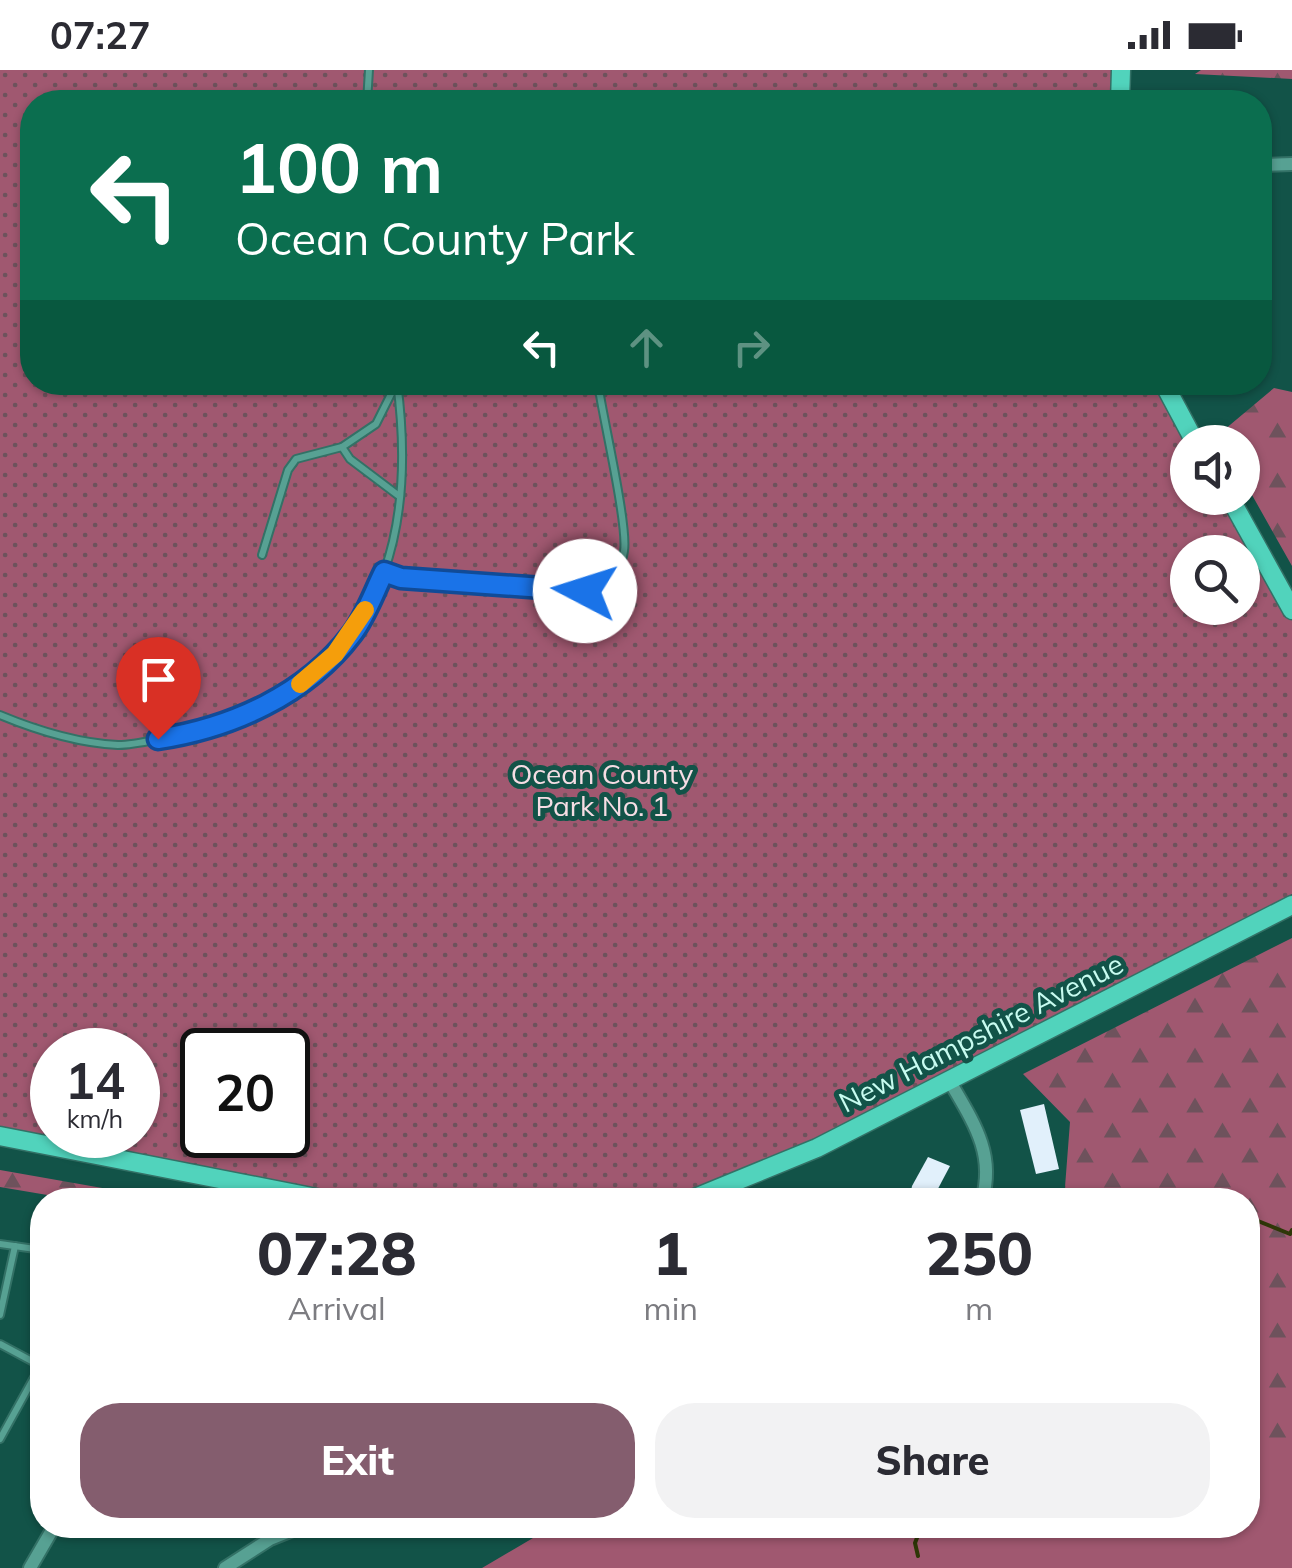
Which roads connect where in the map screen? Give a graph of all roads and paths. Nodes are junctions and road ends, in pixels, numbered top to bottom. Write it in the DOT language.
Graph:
graph roads {
  1 [pos="390,395"];
  2 [pos="399,395"];
  3 [pos="600,395"];
  4 [pos="1170,395"];
  5 [pos="1186,425"];
  6 [pos="342,448"];
  7 [pos="399,496"];
  8 [pos="1239,515"];
  9 [pos="262,554"];
  10 [pos="384,572"];
  11 [pos="1292,610"];
  12 [pos="0,715"];
  13 [pos="1292,904"];
  14 [pos="949,1080"];
  15 [pos="0,1136"];
  16 [pos="220,1188"];
  17 [pos="720,1188"];
  18 [pos="983,1188"];
  19 [pos="0,1244"];
  20 [pos="16,1246"];
  21 [pos="30,1248"];
  22 [pos="0,1315"];
  23 [pos="0,1344"];
  24 [pos="30,1359"];
  25 [pos="30,1386"];
  26 [pos="0,1439"];
  27 [pos="47,1538"];
  28 [pos="273,1538"];
  29 [pos="30,1568"];
  30 [pos="226,1568"];
  1 -- 6 [label="lane"];
  2 -- 7 [label="lane"];
  3 -- 10 [label="lane"];
  4 -- 5 [label="main road"];
  6 -- 7 [label="lane"];
  6 -- 9 [label="lane"];
  7 -- 10 [label="lane"];
  8 -- 11 [label="main road"];
  10 -- 12 [label="lane"];
  13 -- 14 [label="main road, New Hampshire Avenue"];
  14 -- 17 [label="main road, New Hampshire Avenue"];
  14 -- 18 [label="street"];
  15 -- 16 [label="main road"];
  19 -- 20 [label="lane"];
  20 -- 21 [label="lane"];
  20 -- 22 [label="lane"];
  23 -- 24 [label="lane"];
  25 -- 26 [label="lane"];
  27 -- 29 [label="street"];
  28 -- 30 [label="street"];
}
